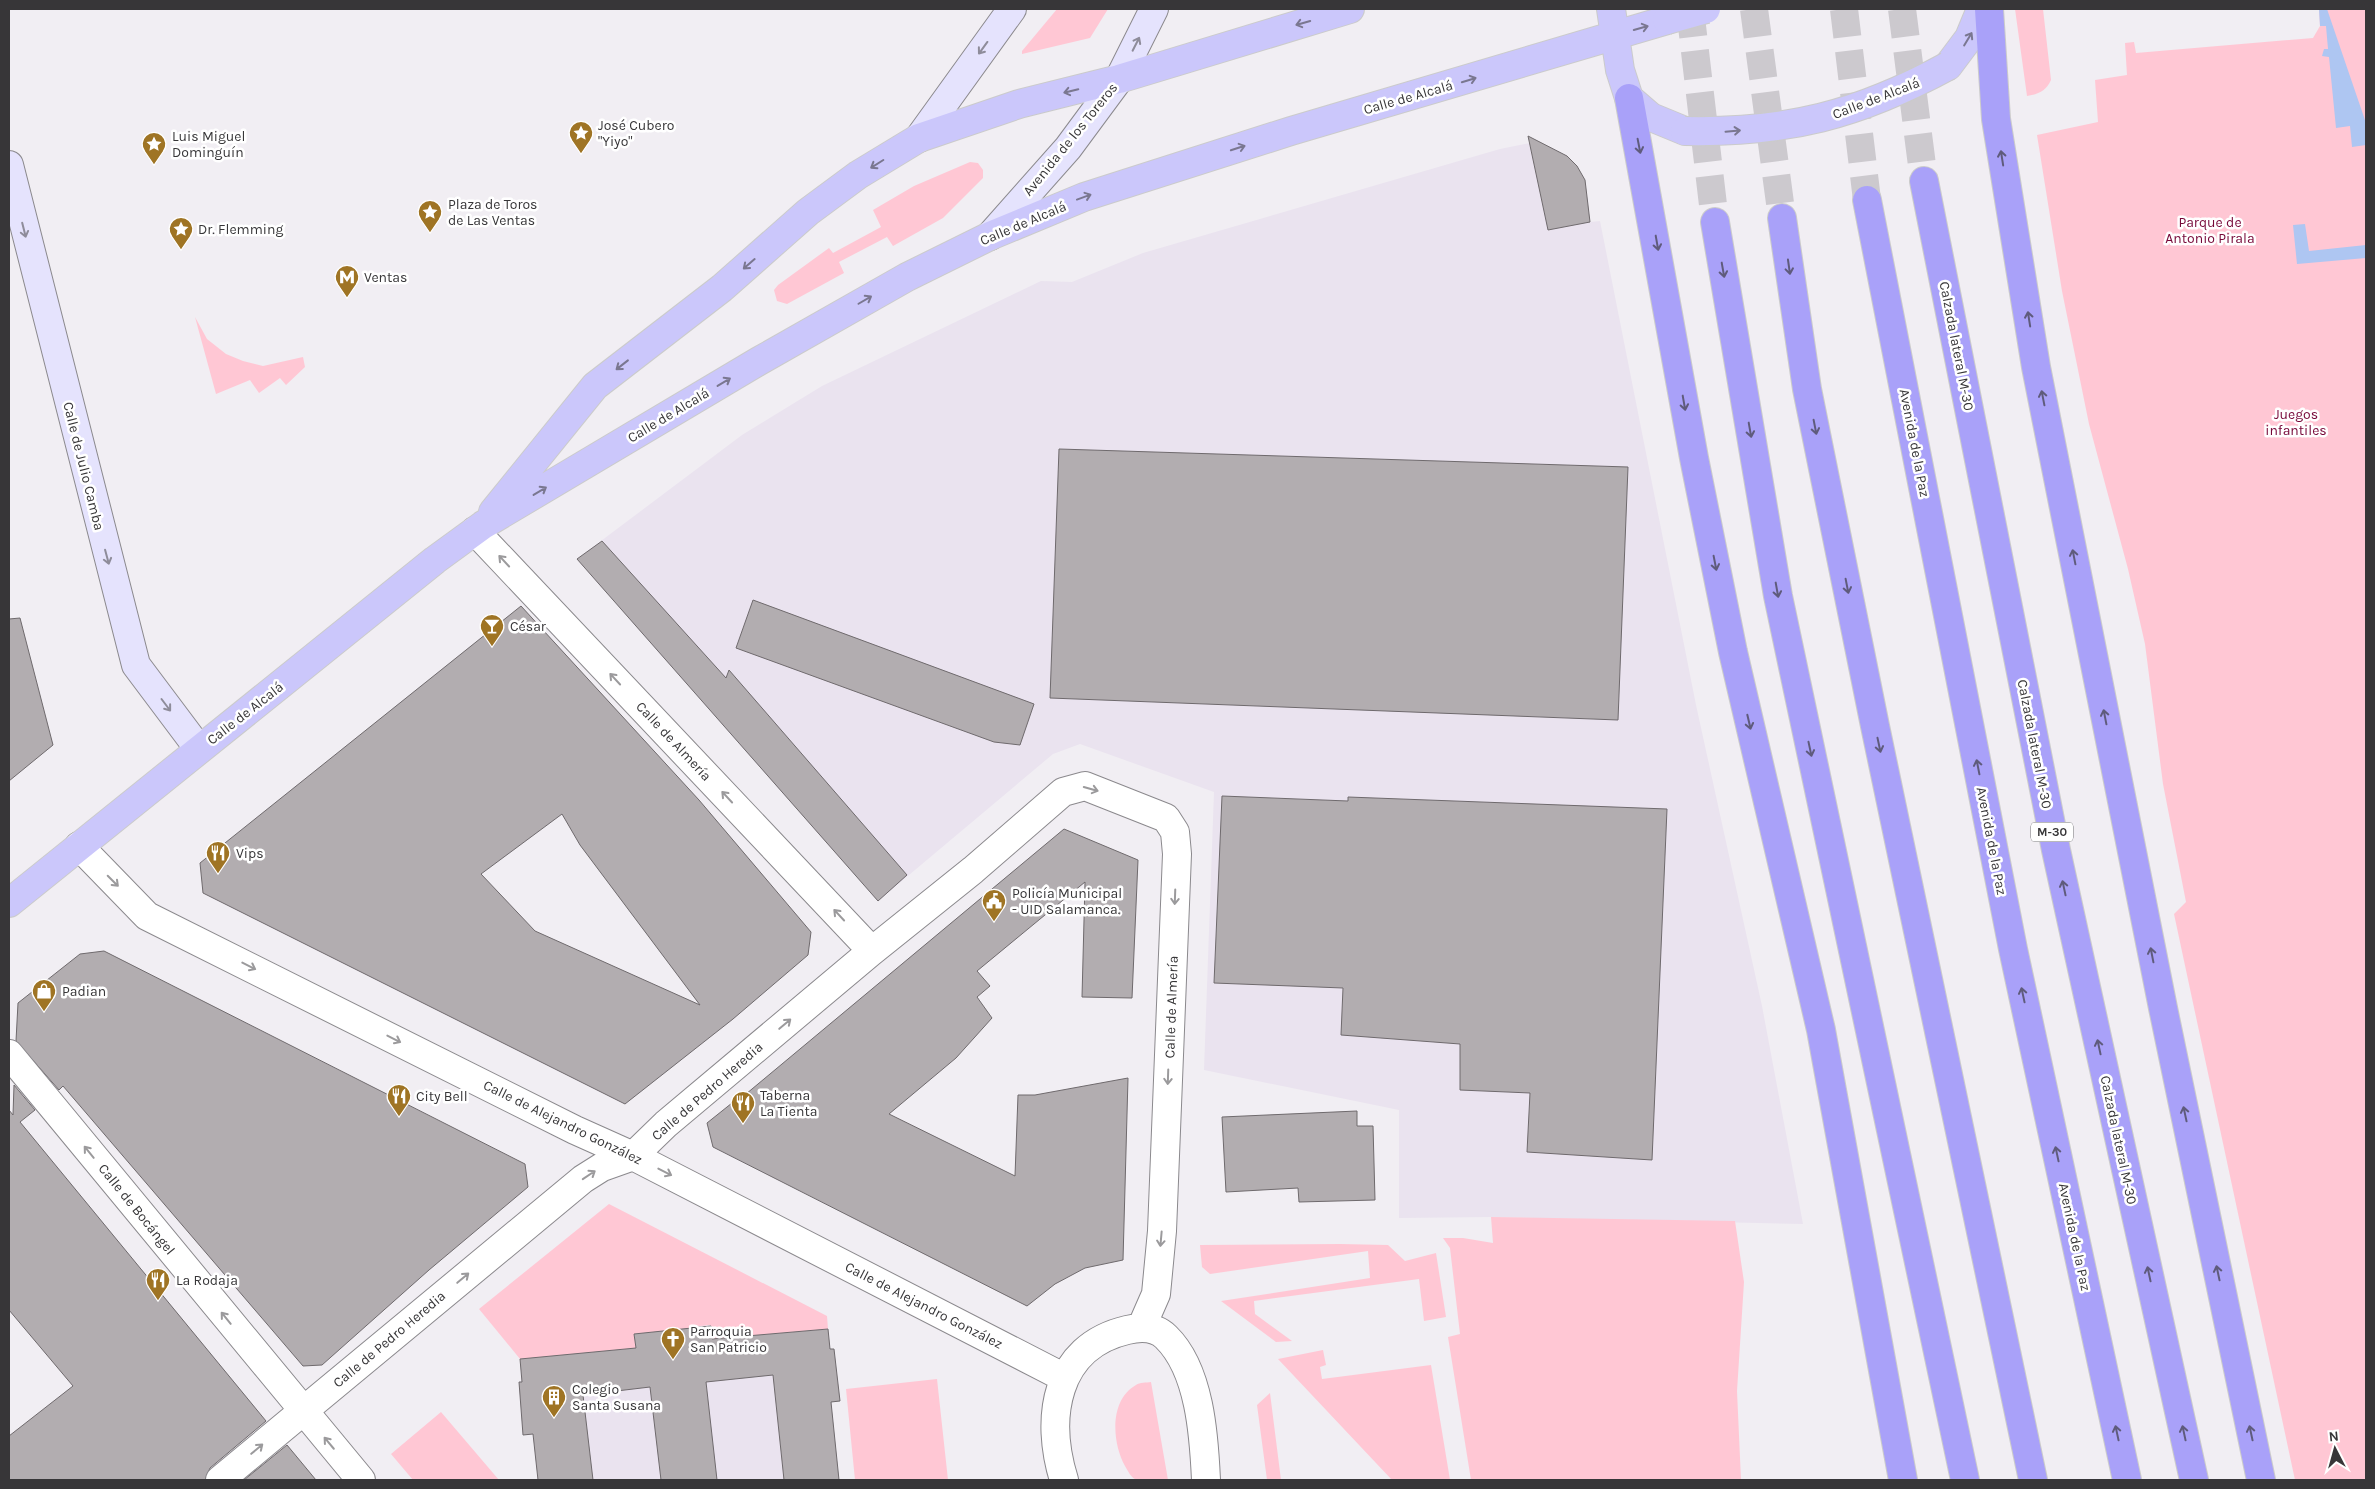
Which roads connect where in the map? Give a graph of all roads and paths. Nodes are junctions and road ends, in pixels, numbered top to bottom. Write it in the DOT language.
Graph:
graph roads {
  1 [pos="1012,9"];
  2 [pos="1154,9"];
  3 [pos="1350,9"];
  4 [pos="1612,9"];
  5 [pos="1706,9"];
  6 [pos="1981,9"];
  7 [pos="1989,9"];
  8 [pos="1614,35"];
  9 [pos="1119,79"];
  10 [pos="1629,98"];
  11 [pos="918,138"];
  12 [pos="9,165"];
  13 [pos="1924,181"];
  14 [pos="12,194"];
  15 [pos="1867,200"];
  16 [pos="1782,218"];
  17 [pos="1715,222"];
  18 [pos="990,236"];
  19 [pos="479,528"];
  20 [pos="199,749"];
  21 [pos="1047,804"];
  22 [pos="78,846"];
  23 [pos="9,902"];
  24 [pos="872,951"];
  25 [pos="9,1054"];
  26 [pos="633,1156"];
  27 [pos="1142,1326"];
  28 [pos="1064,1377"];
  29 [pos="303,1411"];
  30 [pos="220,1480"];
  31 [pos="361,1480"];
  32 [pos="1064,1480"];
  33 [pos="1206,1480"];
  34 [pos="1903,1480"];
  35 [pos="1965,1480"];
  36 [pos="2033,1480"];
  37 [pos="2127,1480"];
  38 [pos="2194,1480"];
  39 [pos="2261,1480"];
  1 -- 11 [label="street, one-way"];
  9 -- 2 [label="street, Avenida de los Toreros, one-way"];
  3 -- 9 [label="main road, Calle de Alcalá, one-way"];
  4 -- 8 [label="main road"];
  8 -- 5 [label="main road, Calle de Alcalá, one-way, bridge"];
  10 -- 6 [label="main road, Calle de Alcalá, one-way, bridge"];
  39 -- 7 [label="highway, one-way"];
  8 -- 10 [label="main road"];
  18 -- 8 [label="main road, Calle de Alcalá, one-way"];
  9 -- 11 [label="main road, Calle de Alcalá, one-way"];
  9 -- 18 [label="street, Avenida de los Toreros"];
  10 -- 34 [label="highway, one-way"];
  11 -- 19 [label="main road, Calle de Alcalá, one-way"];
  12 -- 14 [label="street, Calle de Julio Camba"];
  38 -- 13 [label="highway, Calzada lateral M-30 / M-30, one-way"];
  14 -- 20 [label="street, Calle de Julio Camba, one-way"];
  37 -- 15 [label="highway, Avenida de la Paz, one-way"];
  16 -- 36 [label="highway, one-way"];
  17 -- 35 [label="highway, one-way"];
  19 -- 18 [label="main road, Calle de Alcalá, one-way"];
  19 -- 20 [label="main road, Calle de Alcalá"];
  24 -- 19 [label="street, Calle de Almería, one-way"];
  20 -- 22 [label="main road, Calle de Alcalá"];
  21 -- 24 [label="street, Calle de Pedro Heredia"];
  21 -- 27 [label="street, Calle de Almería, one-way"];
  22 -- 23 [label="main road, Calle de Alcalá"];
  22 -- 26 [label="street, Calle de Alejandro González, one-way"];
  26 -- 24 [label="street, Calle de Pedro Heredia, one-way"];
  29 -- 25 [label="street, Calle de Bocángel, one-way"];
  26 -- 28 [label="street, Calle de Alejandro González, one-way"];
  29 -- 26 [label="street, Calle de Pedro Heredia, one-way"];
  27 -- 28 [label="street"];
  27 -- 33 [label="street"];
  28 -- 32 [label="street"];
  30 -- 29 [label="street, Calle de Pedro Heredia, one-way"];
  31 -- 29 [label="street, Calle de Bocángel, one-way"];
}
